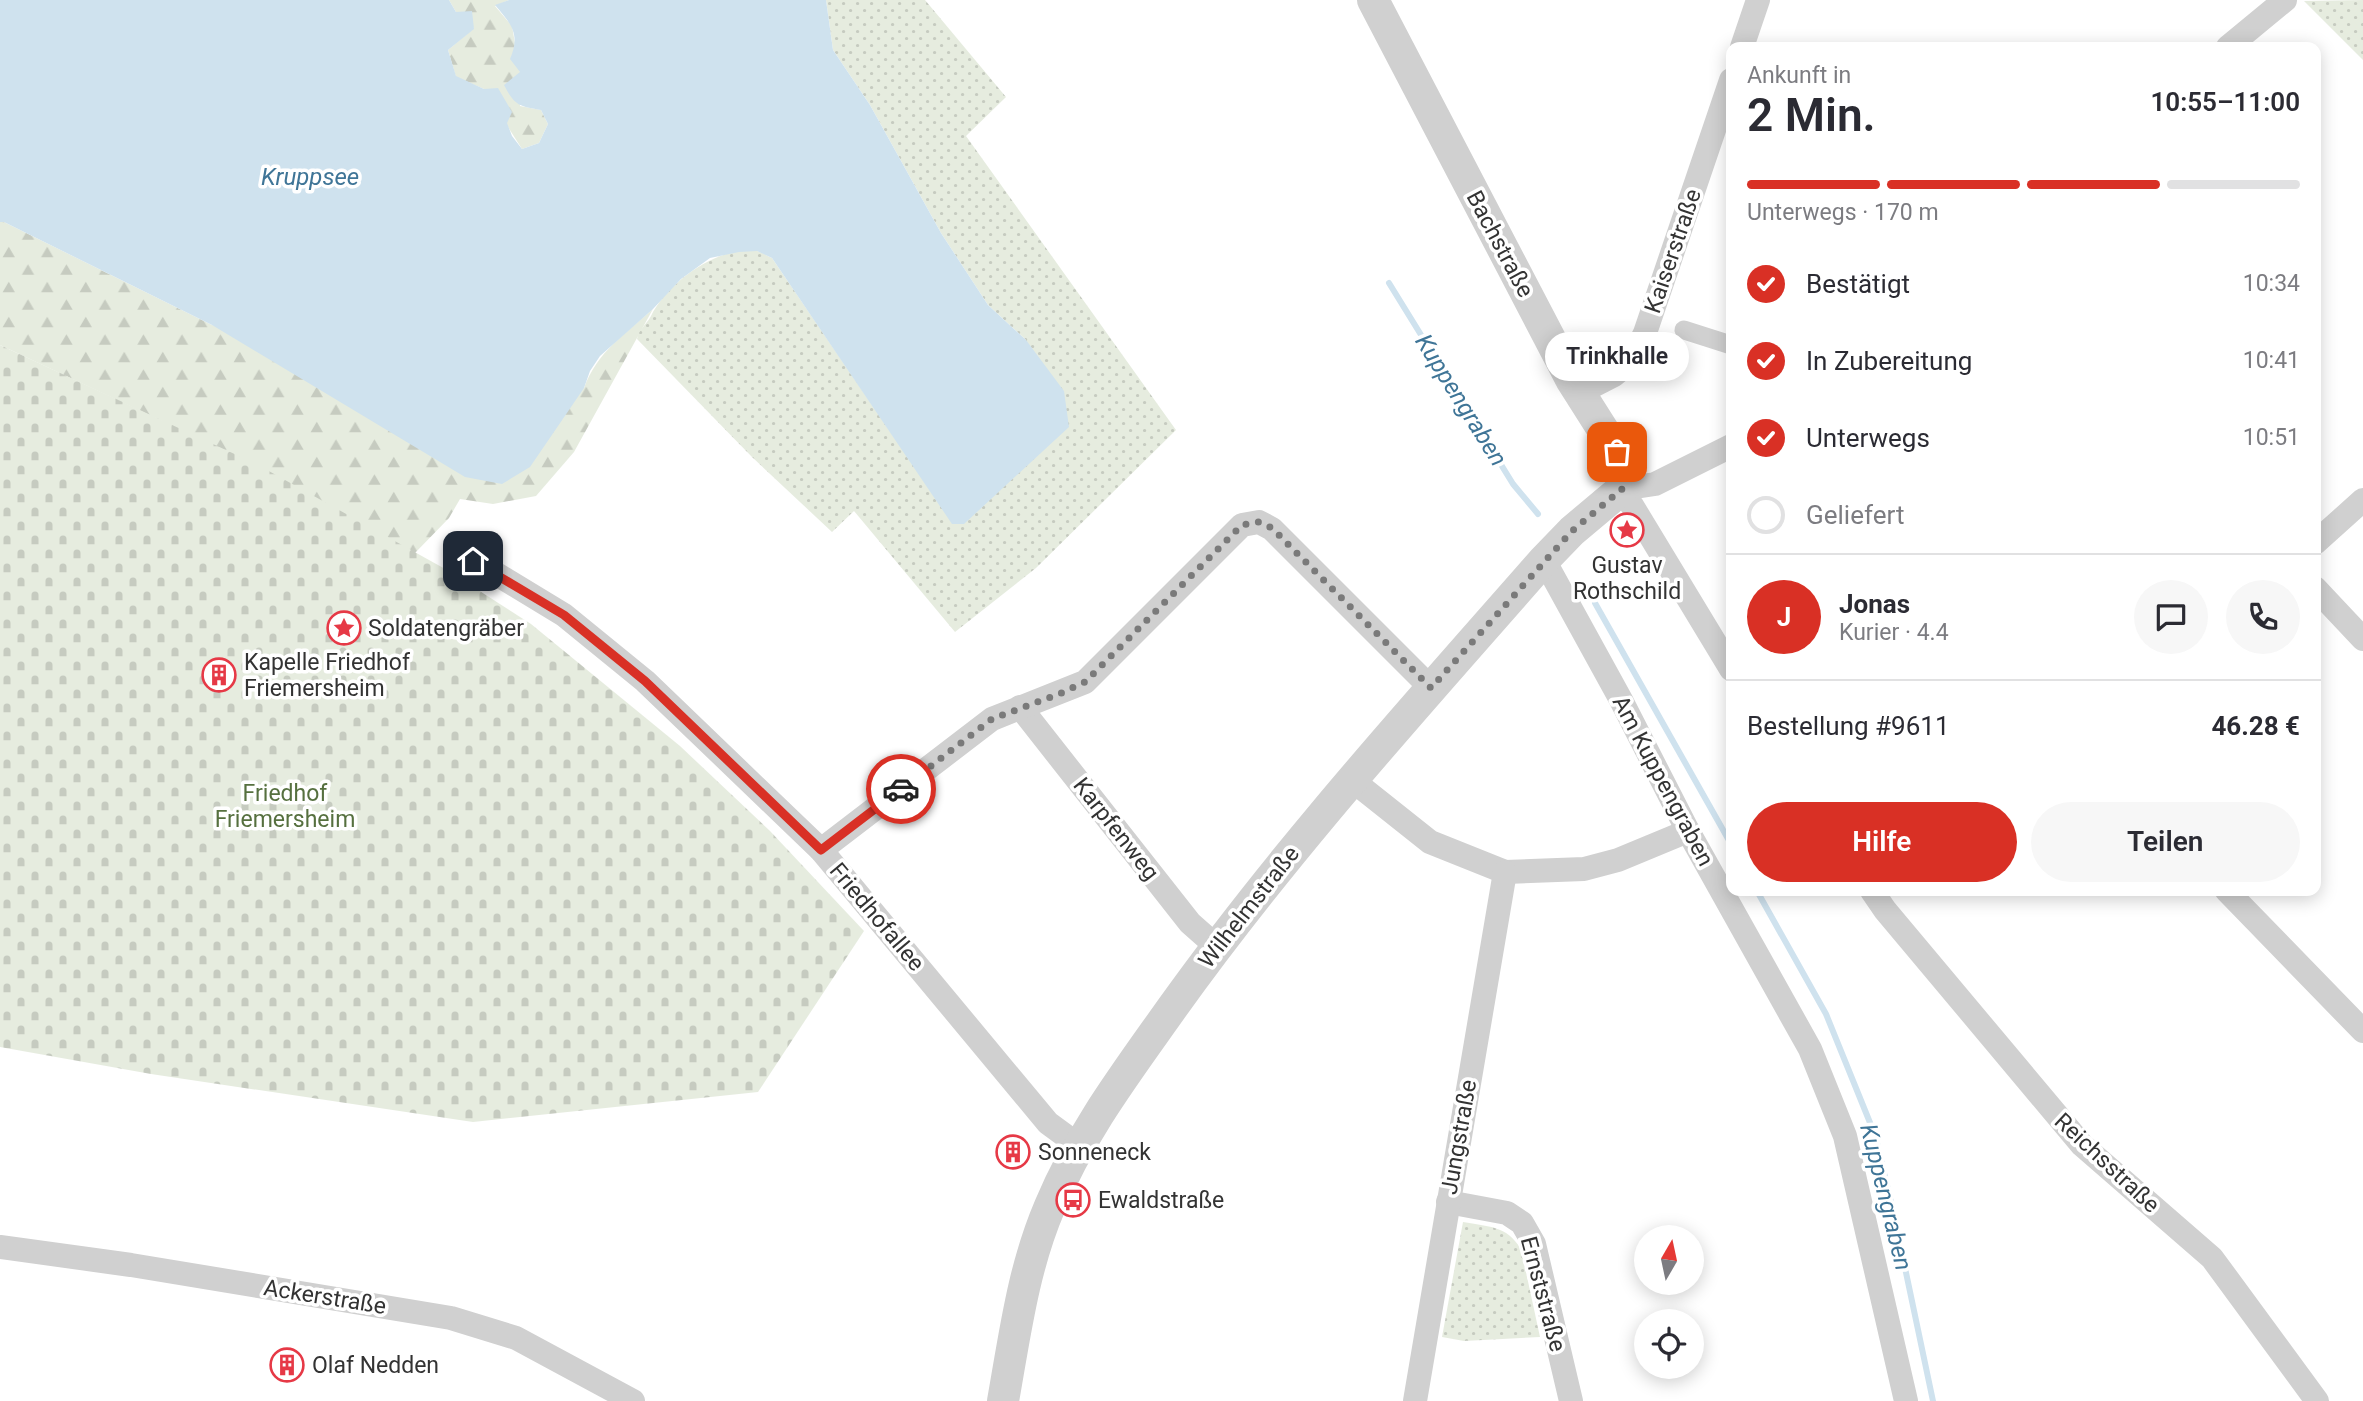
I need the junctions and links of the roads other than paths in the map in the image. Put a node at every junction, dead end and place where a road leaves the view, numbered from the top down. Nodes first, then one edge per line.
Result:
1 (1373, 0) edge
2 (1758, 0) edge
3 (2285, 0) edge
4 (1744, 42) edge
5 (2234, 42) edge
6 (1726, 95) edge
7 (1684, 330) dead end
8 (1726, 343) edge
9 (1579, 393) junction
10 (1726, 448) edge
11 (1622, 489) junction
12 (2363, 500) edge
13 (2321, 538) edge
14 (460, 552) dead end
15 (1544, 560) junction
16 (2321, 594) edge
17 (2363, 639) edge
18 (1726, 661) edge
19 (1431, 688) junction
20 (1020, 707) junction
21 (1352, 780) junction
22 (1688, 831) junction
23 (821, 850) junction
24 (1505, 872) junction
25 (1876, 896) edge
26 (2232, 896) edge
27 (1216, 946) junction
28 (2363, 1031) edge
29 (1078, 1145) junction
30 (1448, 1202) junction
31 (0, 1247) edge
32 (633, 1401) edge
33 (1003, 1401) edge
34 (1415, 1401) edge
35 (1571, 1401) edge
36 (1906, 1401) edge
37 (2317, 1401) edge

1 - 9 street, Bachstraße
2 - 4 street
3 - 5 street
6 - 9 street, Kaiserstraße
7 - 8 street
9 - 11 street, Bachstraße
10 - 11 street
11 - 15 street, Wilhelmstraße
11 - 18 street
12 - 13 street
14 - 23 street, Friedhofallee
15 - 19 street, Wilhelmstraße
15 - 22 street, Am Kuppengraben
16 - 17 street
19 - 20 street
19 - 21 street, Wilhelmstraße
20 - 23 street
20 - 27 street, Karpfenweg
21 - 24 street
21 - 27 street, Wilhelmstraße
22 - 24 street
22 - 36 street, Am Kuppengraben
23 - 29 street, Friedhofallee
24 - 30 street, Jungstraße
25 - 37 street, Reichsstraße
26 - 28 street
27 - 29 street, Wilhelmstraße
29 - 33 street, Wilhelmstraße
30 - 34 street, Jungstraße
30 - 35 street, Ernststraße
31 - 32 street, Ackerstraße

